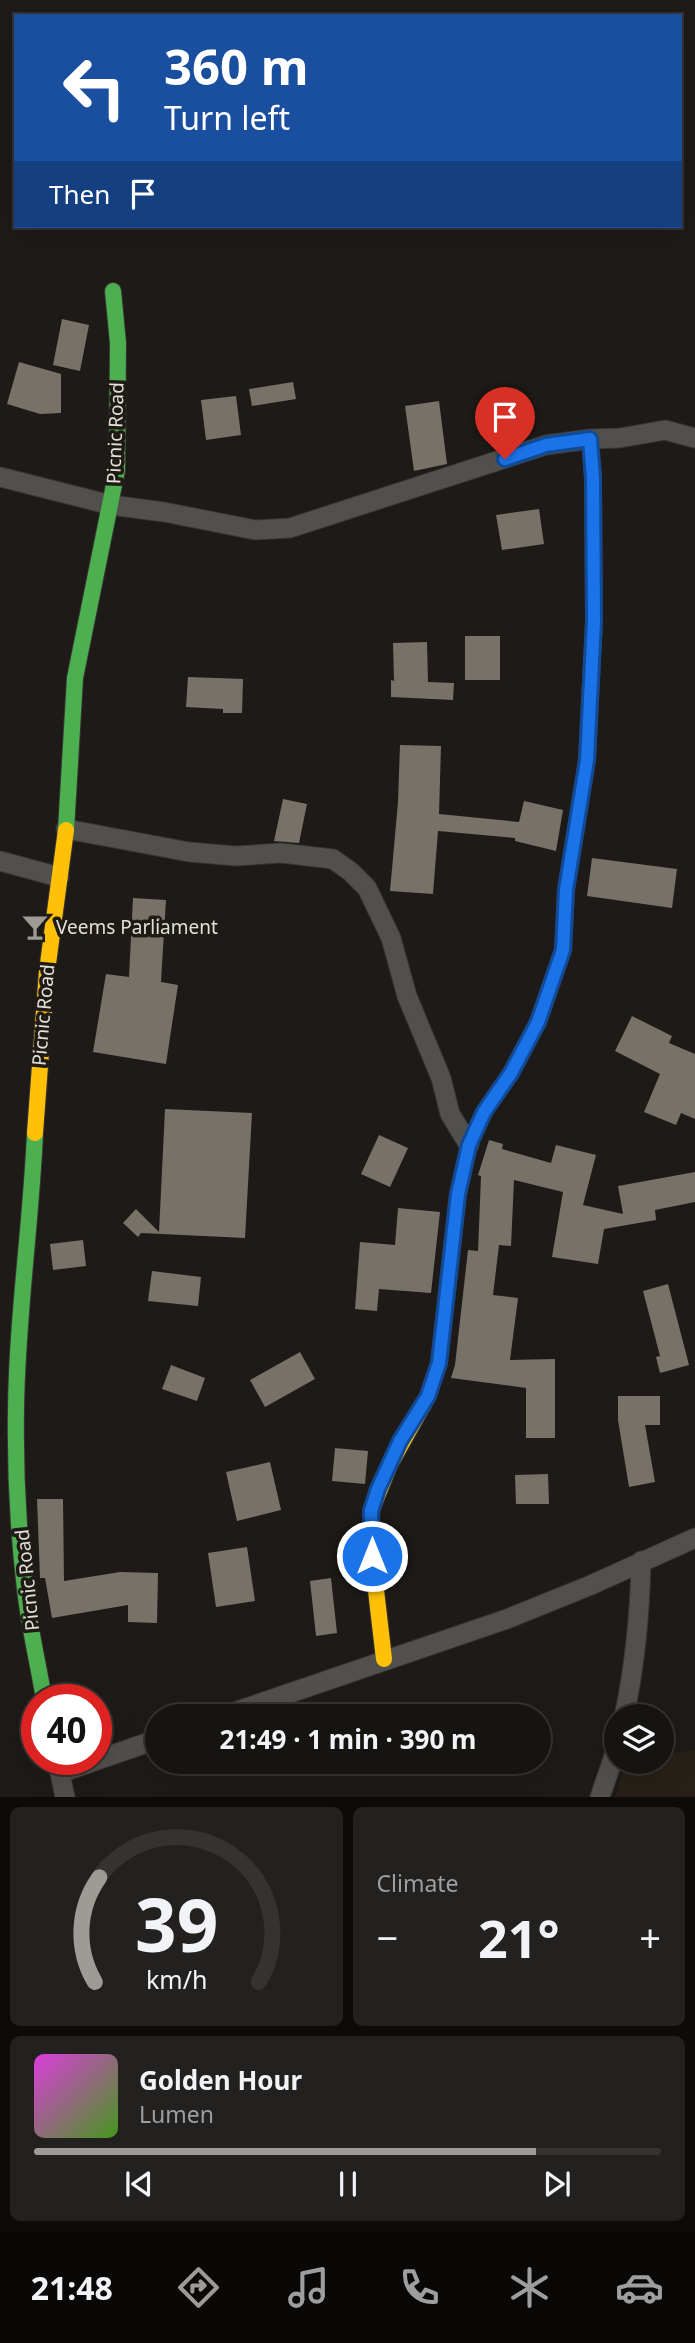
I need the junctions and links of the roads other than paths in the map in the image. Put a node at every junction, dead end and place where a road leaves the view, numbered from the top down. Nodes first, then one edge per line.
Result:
1 (113, 291) dead end
2 (695, 438) edge
3 (590, 439) junction
4 (0, 477) edge
5 (111, 505) junction
6 (66, 830) junction
7 (0, 861) edge
8 (60, 877) junction
9 (469, 1145) junction
10 (695, 1538) edge
11 (641, 1561) junction
12 (384, 1659) junction
13 (41, 1684) edge
14 (257, 1704) edge
15 (626, 1704) edge
16 (145, 1743) edge
17 (112, 1752) edge
18 (608, 1774) edge
19 (61, 1775) edge
20 (65, 1797) edge
21 (600, 1797) edge

1 - 5 street, Picnic Road
2 - 3 street
3 - 5 street
3 - 9 street
4 - 5 street
5 - 6 street, Picnic Road
6 - 8 street, Picnic Road
6 - 9 street
7 - 8 street
8 - 13 street, Picnic Road
9 - 12 street
10 - 11 street
11 - 12 street
11 - 15 street
12 - 14 street
16 - 17 street
18 - 21 street
19 - 20 street

